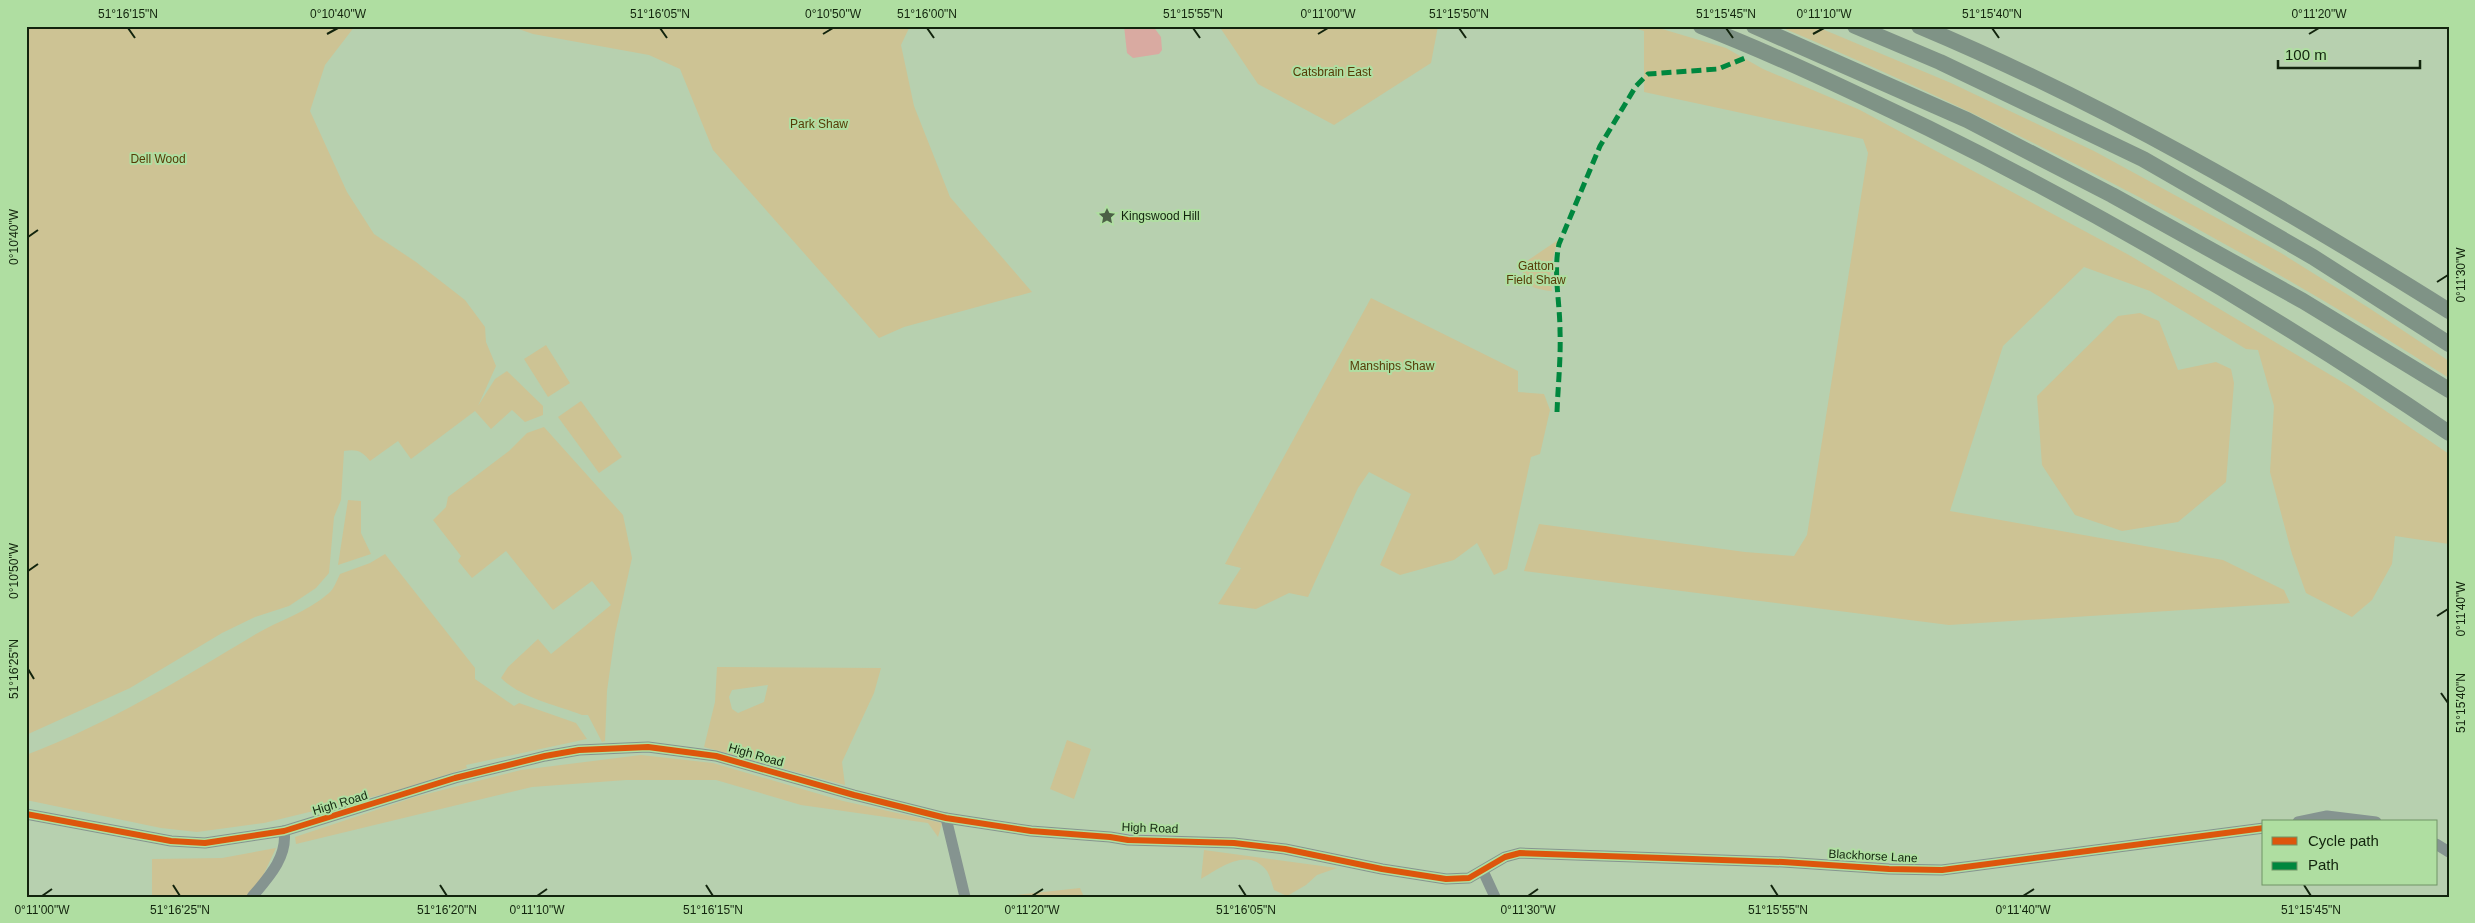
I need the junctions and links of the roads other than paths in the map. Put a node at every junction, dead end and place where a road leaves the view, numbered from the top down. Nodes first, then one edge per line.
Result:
1 (1701, 26) edge
2 (1754, 26) edge
3 (1855, 26) edge
4 (1919, 26) edge
5 (2449, 311) edge
6 (2449, 344) edge
7 (2449, 390) edge
8 (2449, 433) edge
9 (26, 814) edge
10 (946, 818) junction
11 (2308, 820) edge
12 (2360, 820) edge
13 (2262, 828) edge
14 (284, 831) junction
15 (2438, 845) edge
16 (2449, 852) edge
17 (1483, 871) junction
18 (252, 897) edge
19 (965, 897) edge
20 (1495, 897) edge

1 - 8 highway
2 - 7 highway
3 - 6 highway
4 - 5 highway
9 - 14 street, High Road
10 - 14 street, High Road
10 - 17 street, High Road
10 - 19 street
11 - 12 street
13 - 17 street, Blackhorse Lane
14 - 18 street
15 - 16 street
17 - 20 street

